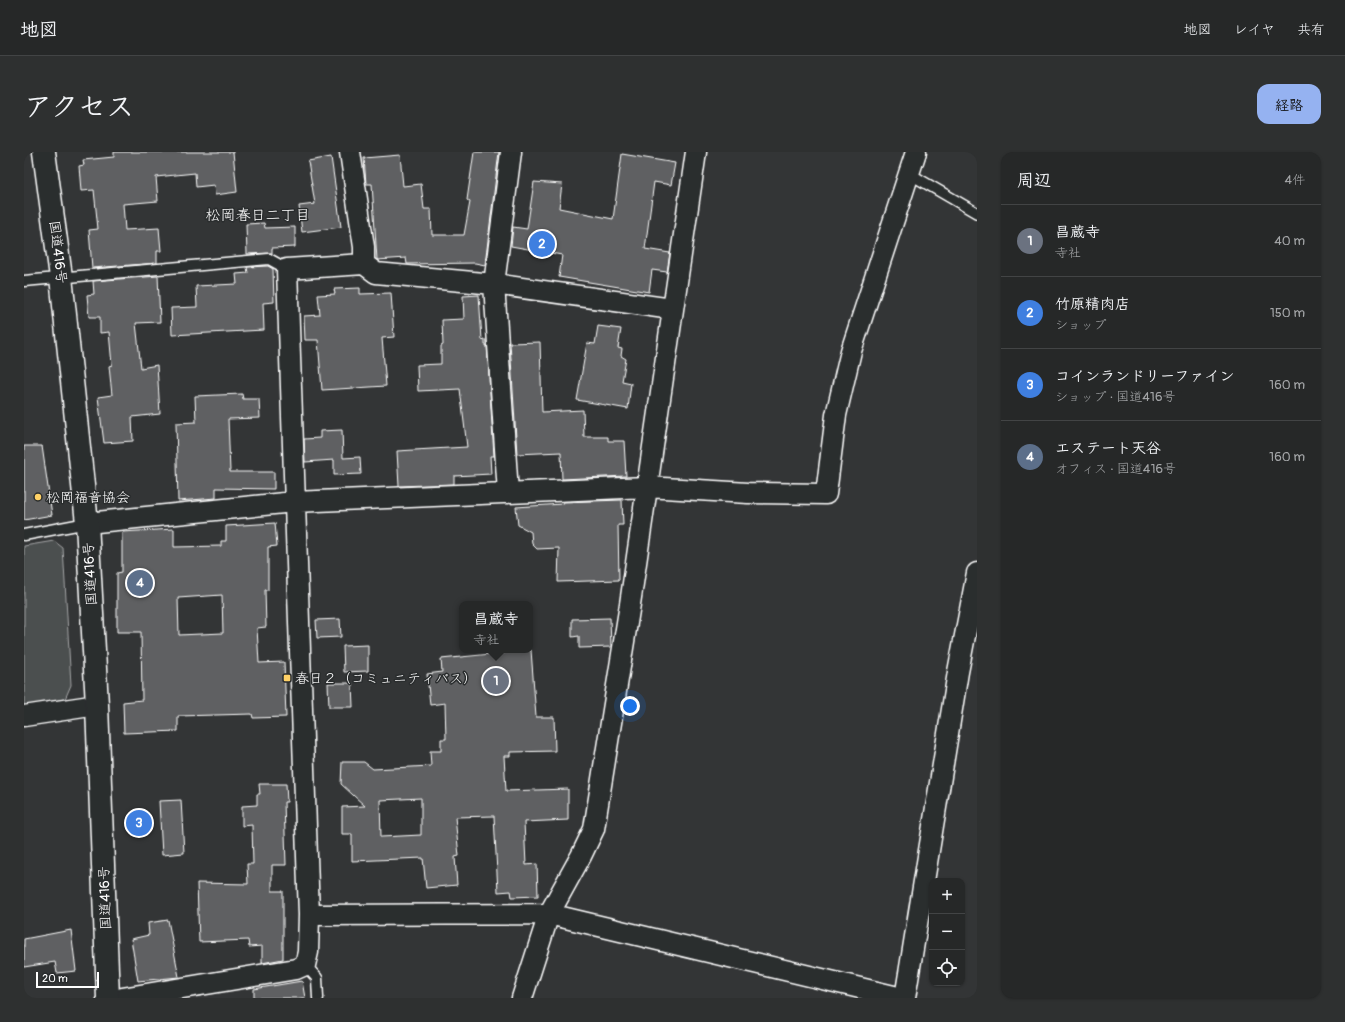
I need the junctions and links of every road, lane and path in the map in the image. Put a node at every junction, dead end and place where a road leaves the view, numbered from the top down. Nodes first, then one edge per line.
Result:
1 (44, 152) edge
2 (350, 152) edge
3 (511, 152) edge
4 (696, 152) edge
5 (916, 152) edge
6 (910, 174) junction
7 (977, 213) edge
8 (364, 264) junction
9 (287, 269) junction
10 (61, 277) junction
11 (24, 281) edge
12 (494, 284) junction
13 (672, 309) junction
14 (647, 487) junction
15 (508, 493) junction
16 (294, 502) junction
17 (87, 523) junction
18 (24, 535) edge
19 (977, 573) edge
20 (97, 705) junction
21 (24, 716) edge
22 (548, 914) junction
23 (309, 915) junction
24 (305, 965) junction
25 (829, 989) edge
26 (108, 998) edge
27 (122, 998) edge
28 (318, 998) edge
29 (522, 998) edge
30 (903, 998) edge

1 - 10 highway, 国道416号
2 - 8 street
3 - 12 street
4 - 13 street
5 - 6 street
6 - 7 lane
6 - 14 street
8 - 9 street
8 - 12 street
9 - 10 lane
9 - 16 street
10 - 11 lane
10 - 17 highway, 国道416号
12 - 13 street
12 - 15 street
13 - 14 street
14 - 15 street
14 - 22 street
15 - 16 street
16 - 17 street
16 - 23 street
17 - 18 lane
17 - 20 highway, 国道416号
19 - 30 street
20 - 21 street
20 - 26 highway, 国道416号
22 - 23 street
22 - 25 street
22 - 29 street
23 - 24 street
24 - 27 street
24 - 28 lane
25 - 30 street

